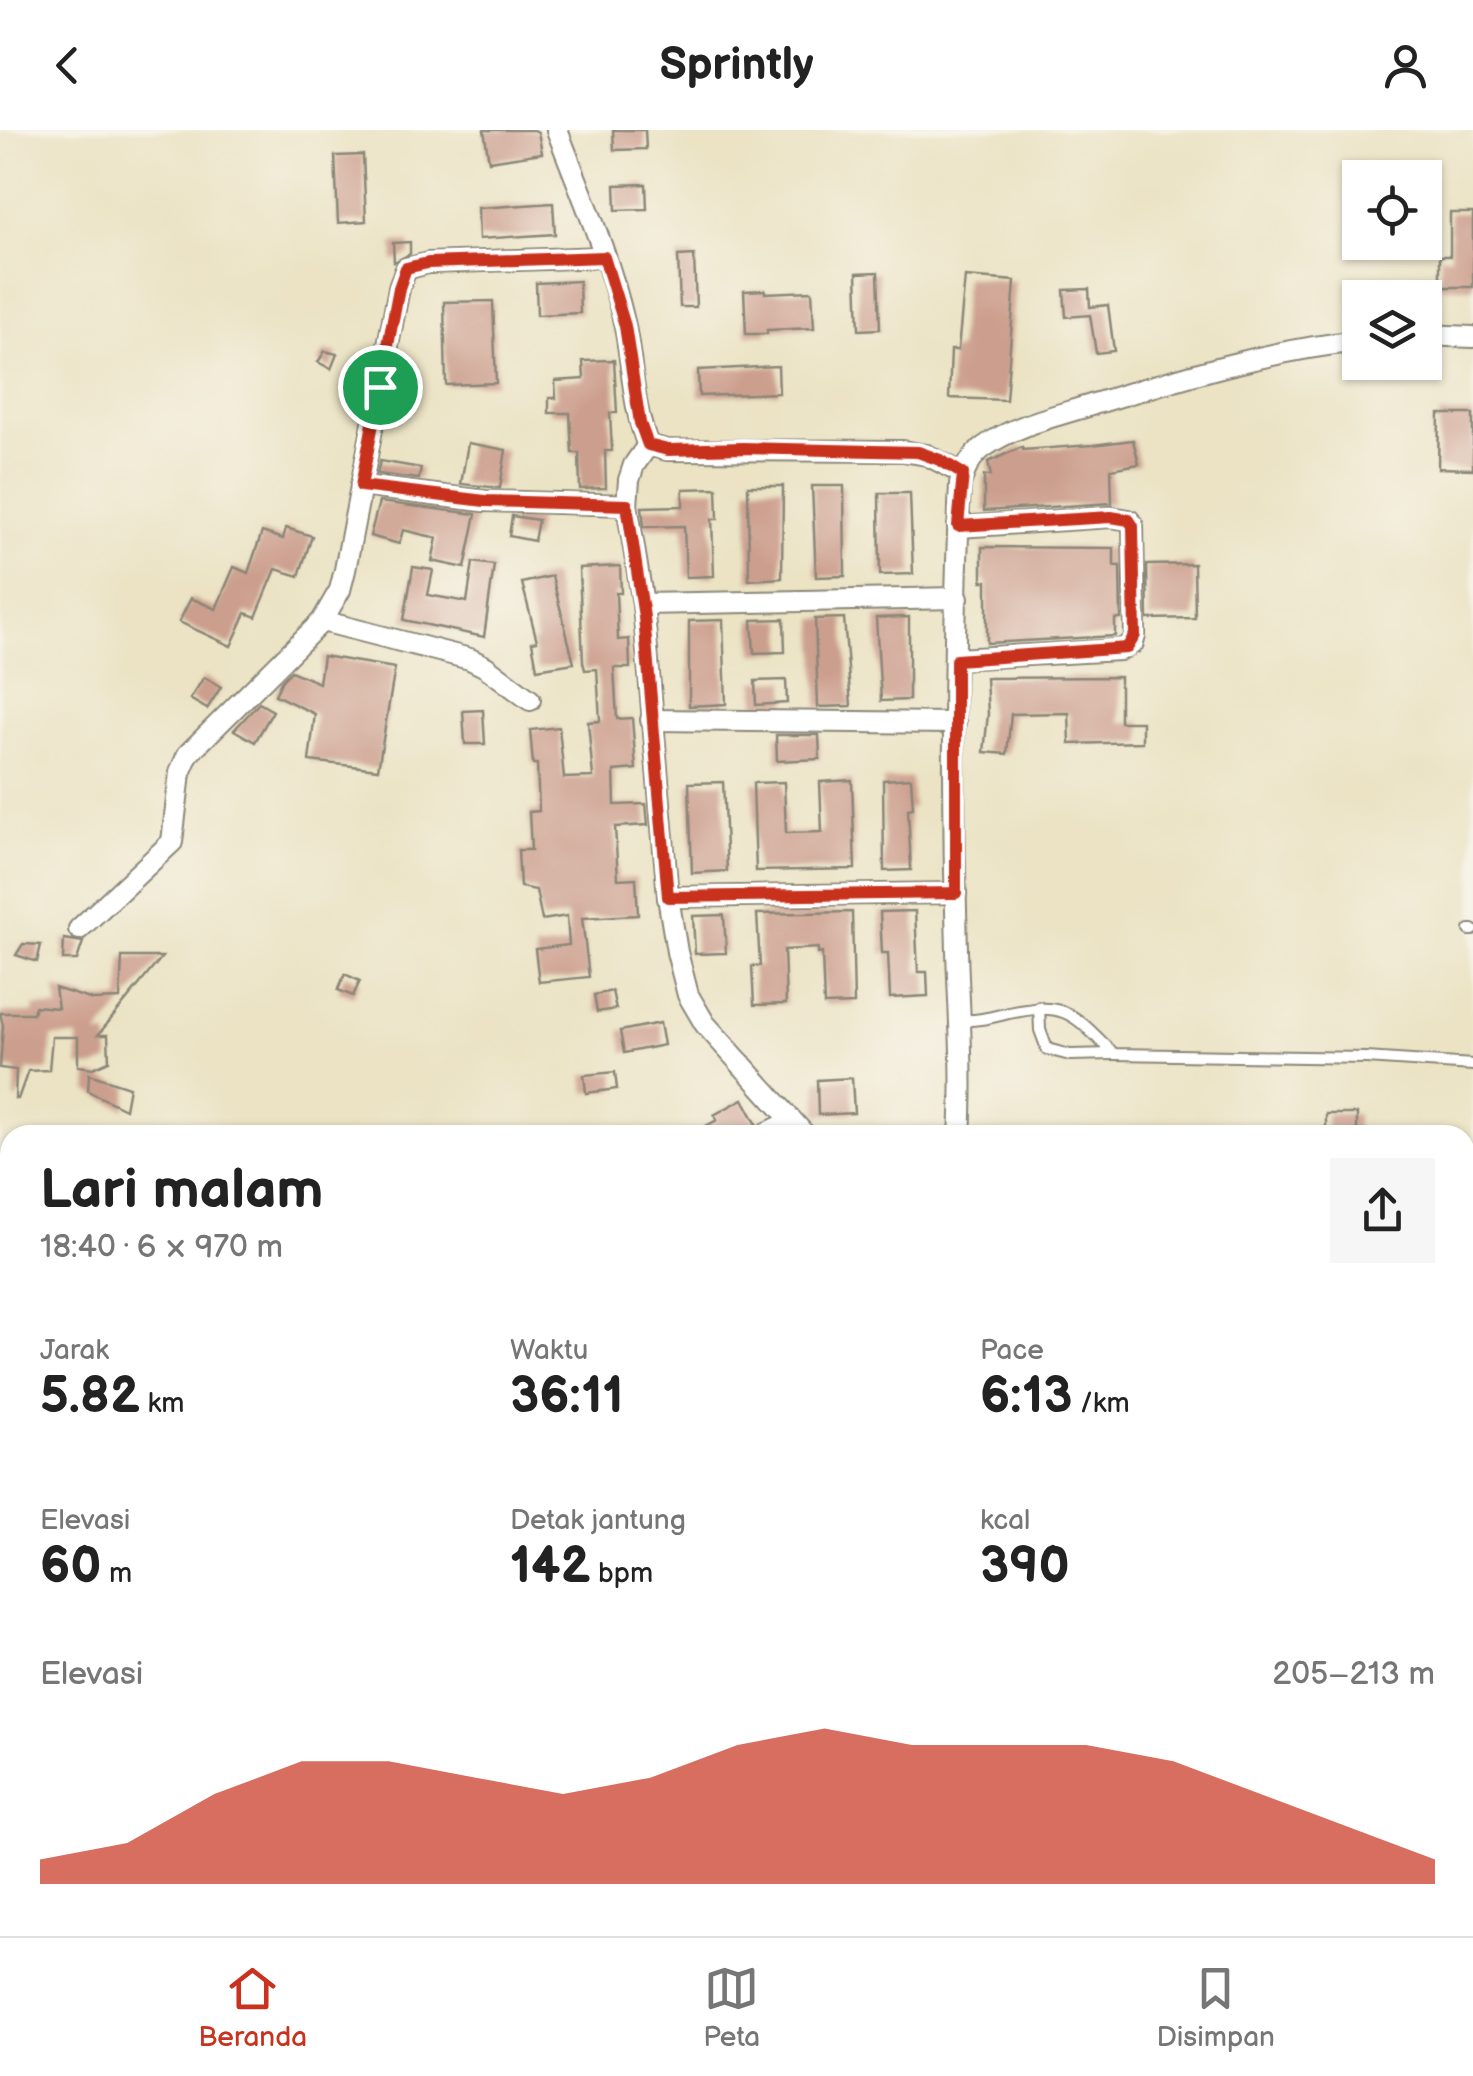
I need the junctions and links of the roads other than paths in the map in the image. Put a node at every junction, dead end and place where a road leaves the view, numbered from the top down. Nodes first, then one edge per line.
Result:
1 (557, 130) edge
2 (604, 257) junction
3 (1442, 335) edge
4 (1473, 336) edge
5 (1342, 343) edge
6 (648, 445) junction
7 (963, 474) junction
8 (361, 486) junction
9 (627, 505) junction
10 (958, 526) junction
11 (958, 598) junction
12 (642, 604) junction
13 (322, 620) junction
14 (956, 660) junction
15 (530, 700) dead end
16 (651, 720) junction
17 (954, 722) junction
18 (956, 893) junction
19 (668, 897) junction
20 (79, 929) dead end
21 (1038, 1007) junction
22 (961, 1020) junction
23 (1114, 1054) junction
24 (1473, 1064) edge
25 (795, 1125) edge
26 (961, 1125) edge

1 - 2 street
2 - 6 street
2 - 8 street
3 - 4 street
5 - 7 street
6 - 7 street
6 - 9 street
7 - 10 street
8 - 9 street
8 - 13 street
9 - 12 street
10 - 11 street
10 - 14 street
11 - 12 street
11 - 14 street
12 - 16 street
13 - 15 street
13 - 20 street
14 - 17 street
16 - 17 street
16 - 19 street
17 - 18 street
18 - 19 street
18 - 22 street
19 - 25 street
21 - 22 lane
21 - 23 lane
21 - 23 lane
22 - 26 street
23 - 24 lane

